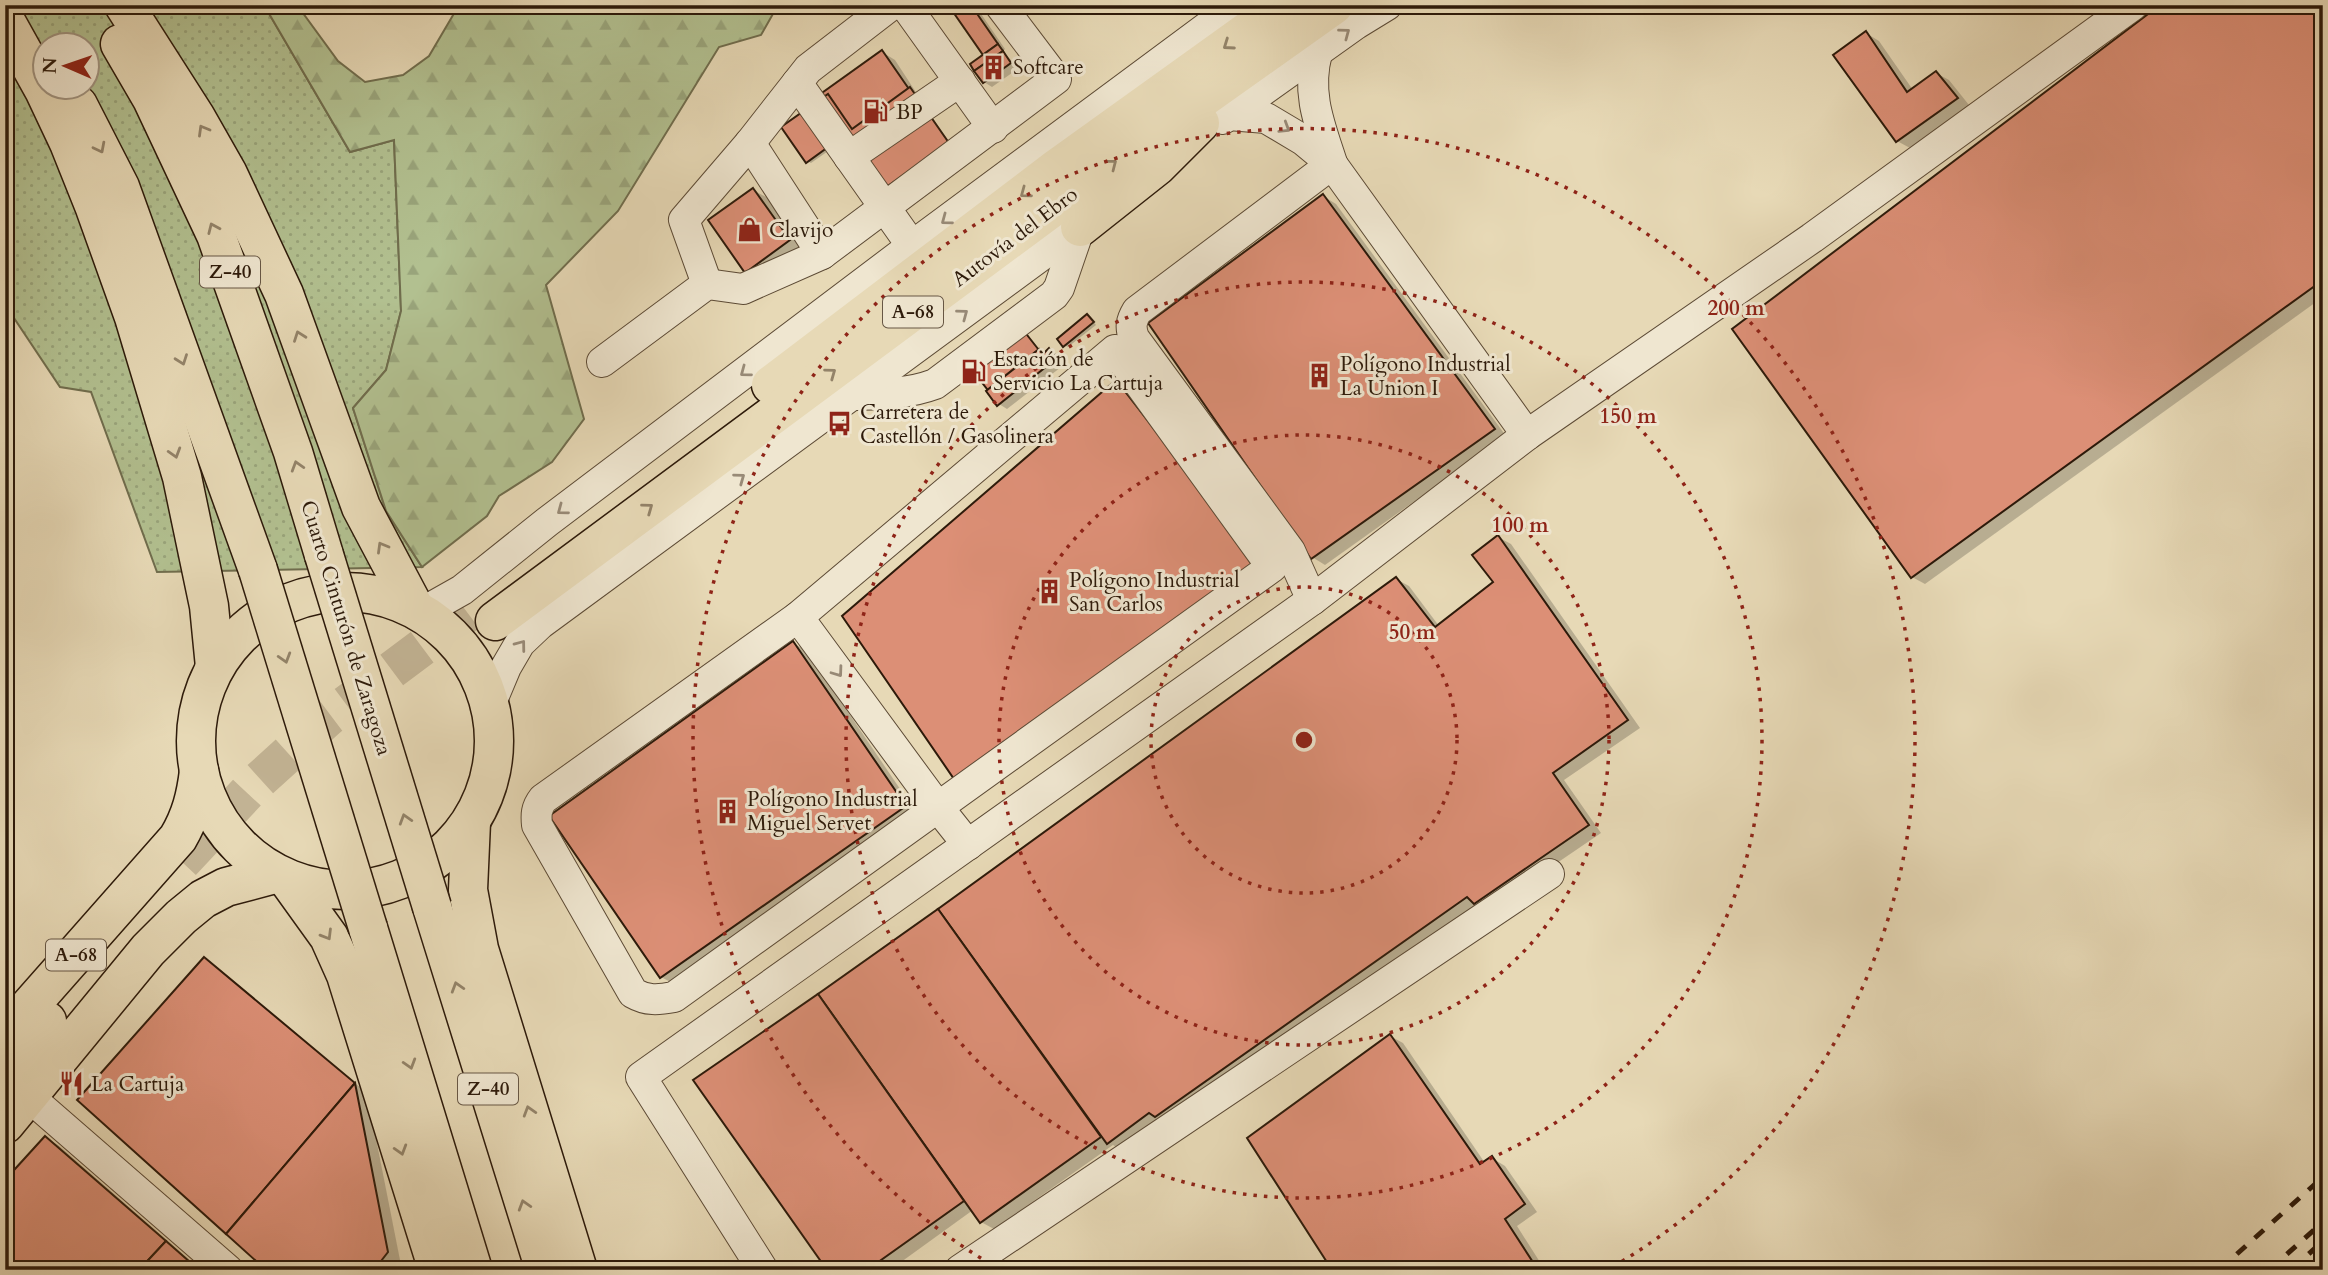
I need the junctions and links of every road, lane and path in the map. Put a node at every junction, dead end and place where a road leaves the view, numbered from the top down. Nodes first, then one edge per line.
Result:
1 (17, 5) edge
2 (98, 5) edge
3 (124, 5) edge
4 (891, 5) edge
5 (905, 5) edge
6 (1000, 5) edge
7 (1237, 5) edge
8 (1334, 5) edge
9 (1387, 5) edge
10 (2133, 5) edge
11 (5, 20) edge
12 (35, 32) edge
13 (1295, 33) edge
14 (960, 81) junction
15 (797, 83) junction
16 (76, 102) edge
17 (1229, 115) junction
18 (992, 128) junction
19 (750, 143) junction
20 (849, 157) junction
21 (1332, 164) junction
22 (1157, 166) junction
23 (884, 208) junction
24 (1080, 227) junction
25 (912, 246) junction
26 (822, 254) junction
27 (707, 284) junction
28 (602, 362) dead end
29 (853, 395) junction
30 (1527, 435) junction
31 (1272, 567) junction
32 (1312, 600) junction
33 (419, 610) junction
34 (487, 613) tunnel mouth
35 (798, 617) junction
36 (215, 667) junction
37 (490, 705) junction
38 (199, 771) junction
39 (937, 806) junction
40 (471, 822) junction
41 (968, 845) junction
42 (189, 868) tunnel mouth
43 (1549, 874) dead end
44 (281, 877) junction
45 (1466, 950) dead end
46 (5, 1034) edge
47 (12, 1094) edge
48 (228, 1270) edge
49 (438, 1270) edge
50 (473, 1270) edge
51 (545, 1270) edge
52 (578, 1270) edge
53 (763, 1270) edge
54 (960, 1270) edge
55 (985, 1270) edge

1 - 12 highway
51 -> 2 highway, Cuarto Cinturón de Zaragoza / Z-40, bridge
33 -> 3 highway
4 - 15 street
5 - 14 street
6 - 18 street
7 -> 25 street
8 - 13 highway, Autovía del Ebro / A-68
13 -> 9 street
10 - 30 street
11 -> 36 highway
13 - 17 street
13 - 21 street
13 - 22 highway
13 - 34 highway, Autovía del Ebro / A-68
14 - 18 street
14 - 20 street
15 - 19 street
15 - 20 street
16 -> 50 highway, bridge
17 -> 21 street
17 - 22 street
18 - 23 street
19 - 26 street
19 - 27 street
20 - 23 street
21 - 30 street
21 - 32 street
24 -> 22 highway
23 - 25 street
23 - 26 street
29 -> 24 street
24 - 29 street
25 -> 33 street
26 - 27 street
27 - 28 street
37 -> 29 street
30 - 32 street
31 - 32 street
31 - 35 street
31 - 39 street
32 - 41 street
33 - 36 highway
33 - 37 highway
35 -> 39 street
35 - 39 street
36 - 38 highway
37 - 40 highway
38 - 44 highway
38 - 46 highway, A-68
39 - 41 street
40 - 44 highway
52 -> 40 highway
41 - 53 street
42 - 47 highway
43 - 54 street
44 - 47 highway
44 -> 49 highway
45 - 55 street
47 - 48 street

